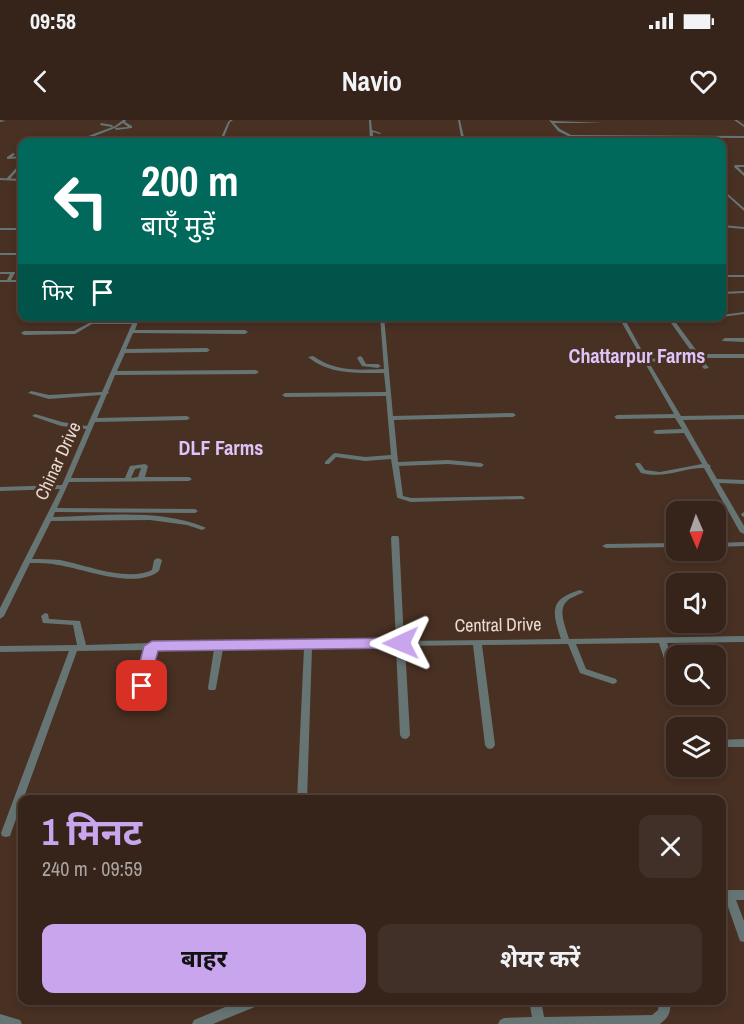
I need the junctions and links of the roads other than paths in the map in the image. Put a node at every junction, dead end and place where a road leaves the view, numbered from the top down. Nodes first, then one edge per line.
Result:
1 (232, 120) edge
2 (370, 120) edge
3 (459, 120) edge
4 (735, 120) edge
5 (0, 121) edge
6 (5, 121) edge
7 (124, 121) edge
8 (551, 121) edge
9 (603, 123) dead end
10 (101, 124) dead end
11 (744, 126) edge
12 (117, 127) junction
13 (110, 129) junction
14 (371, 131) junction
15 (380, 133) dead end
16 (622, 136) junction
17 (744, 137) edge
18 (86, 138) edge
19 (222, 138) edge
20 (372, 138) edge
21 (463, 138) edge
22 (624, 138) edge
23 (13, 154) dead end
24 (18, 157) edge
25 (744, 166) edge
26 (18, 168) edge
27 (744, 175) edge
28 (0, 179) edge
29 (8, 179) junction
30 (18, 180) edge
31 (18, 181) edge
32 (726, 194) edge
33 (744, 210) edge
34 (726, 227) edge
35 (744, 228) edge
36 (0, 229) edge
37 (18, 229) edge
38 (0, 254) edge
39 (18, 254) edge
40 (0, 273) edge
41 (726, 276) edge
42 (732, 276) junction
43 (744, 276) edge
44 (18, 278) edge
45 (0, 281) edge
46 (8, 281) junction
47 (16, 281) joint
48 (739, 283) dead end
49 (726, 292) edge
50 (744, 292) edge
51 (744, 314) edge
52 (726, 316) edge
53 (122, 321) edge
54 (137, 321) edge
55 (382, 321) edge
56 (623, 321) edge
57 (672, 321) edge
58 (132, 332) junction
59 (245, 332) dead end
60 (24, 333) dead end
61 (725, 340) dead end
62 (744, 340) edge
63 (207, 350) dead end
64 (124, 351) junction
65 (677, 356) dead end
66 (697, 356) junction
67 (744, 356) edge
68 (310, 357) dead end
69 (360, 358) dead end
70 (645, 359) junction
71 (386, 368) junction
72 (706, 368) dead end
73 (256, 372) dead end
74 (114, 373) junction
75 (31, 393) dead end
76 (106, 393) junction
77 (388, 394) junction
78 (285, 395) dead end
79 (513, 415) dead end
80 (35, 416) dead end
81 (617, 417) dead end
82 (679, 417) junction
83 (744, 417) edge
84 (187, 418) dead end
85 (94, 420) junction
86 (390, 421) junction
87 (90, 428) junction
88 (687, 431) junction
89 (656, 432) dead end
90 (394, 460) junction
91 (327, 463) dead end
92 (639, 464) dead end
93 (481, 465) dead end
94 (708, 466) junction
95 (189, 479) dead end
96 (127, 480) junction
97 (141, 480) junction
98 (717, 481) junction
99 (744, 482) edge
100 (65, 484) junction
101 (0, 489) edge
102 (522, 498) dead end
103 (52, 510) junction
104 (195, 511) dead end
105 (48, 519) junction
106 (202, 528) dead end
107 (744, 532) edge
108 (395, 538) dead end
109 (726, 544) edge
110 (744, 544) edge
111 (666, 545) edge
112 (606, 546) dead end
113 (158, 560) dead end
114 (28, 561) junction
115 (580, 592) dead end
116 (0, 616) edge
117 (45, 616) dead end
118 (744, 639) edge
119 (662, 640) junction
120 (568, 641) junction
121 (477, 642) junction
122 (401, 643) junction
123 (308, 644) junction
124 (219, 645) junction
125 (152, 646) junction
126 (78, 648) junction
127 (0, 649) edge
128 (666, 652) edge
129 (613, 681) dead end
130 (212, 688) dead end
131 (137, 706) dead end
132 (405, 735) dead end
133 (744, 743) edge
134 (726, 744) edge
135 (490, 745) dead end
136 (21, 795) edge
137 (302, 795) edge
138 (18, 802) edge
139 (6, 833) dead end
140 (744, 895) edge
141 (726, 896) edge
142 (726, 898) edge
143 (744, 937) edge
144 (246, 1005) edge
145 (536, 1005) edge
146 (665, 1005) edge
147 (0, 1020) edge
148 (539, 1023) edge
149 (16, 1024) edge
150 (198, 1024) edge
151 (504, 1024) edge

1 - 19 street
2 - 14 street
3 - 21 street
4 - 11 street
5 - 6 street
7 - 12 street
7 - 13 street
8 - 9 street
8 - 16 street
10 - 12 street
12 - 13 street
13 - 18 street
14 - 15 street
14 - 20 street
16 - 17 street
16 - 22 street
23 - 24 street
25 - 27 street
26 - 29 street
28 - 29 street
28 - 31 street
29 - 30 street
32 - 33 street
34 - 35 street
36 - 37 street
38 - 39 street
40 - 46 street
41 - 42 street
42 - 43 street
42 - 48 street
44 - 47 street
45 - 46 street
46 - 47 street
49 - 50 street
51 - 52 street
53 - 60 street
54 - 58 street, Chinar Drive
55 - 71 street
56 - 70 street
57 - 66 street
58 - 59 street
58 - 64 street, Chinar Drive
61 - 62 street
63 - 64 street
64 - 74 street, Chinar Drive
65 - 70 street
66 - 67 street
66 - 72 street
68 - 71 street
69 - 71 street
70 - 82 street
71 - 77 street
73 - 74 street
74 - 76 street, Chinar Drive
75 - 76 street
76 - 85 street, Chinar Drive
77 - 78 street
77 - 86 street
79 - 86 street
80 - 87 street
81 - 82 street
82 - 83 street
82 - 88 street
84 - 85 street
85 - 87 street, Chinar Drive
86 - 90 street
87 - 100 street, Chinar Drive
88 - 89 street
88 - 94 street
90 - 91 street
90 - 93 street
90 - 102 street
92 - 94 street
94 - 98 street
95 - 97 street
96 - 97 street
96 - 97 street
96 - 100 street
98 - 99 street
98 - 107 street
100 - 101 street
100 - 103 street, Chinar Drive
103 - 104 street
103 - 105 street, Chinar Drive
105 - 106 street
105 - 114 street, Chinar Drive
108 - 122 street
109 - 110 street
111 - 112 street
113 - 114 street
114 - 116 street, Chinar Drive
115 - 120 street
117 - 126 street
118 - 119 street, Central Drive
119 - 120 street, Central Drive
119 - 128 street
120 - 121 street, Central Drive
120 - 129 street
121 - 122 street, Central Drive
121 - 135 street
122 - 123 street, Central Drive
122 - 132 street
123 - 124 street, Central Drive
123 - 137 street
124 - 125 street, Central Drive
124 - 130 street
125 - 126 street, Central Drive
125 - 131 street
126 - 127 street, Central Drive
126 - 136 street
133 - 134 street
138 - 139 street
140 - 141 street
142 - 143 street
144 - 150 street
145 - 148 street
146 - 148 street
147 - 149 street
148 - 151 street

